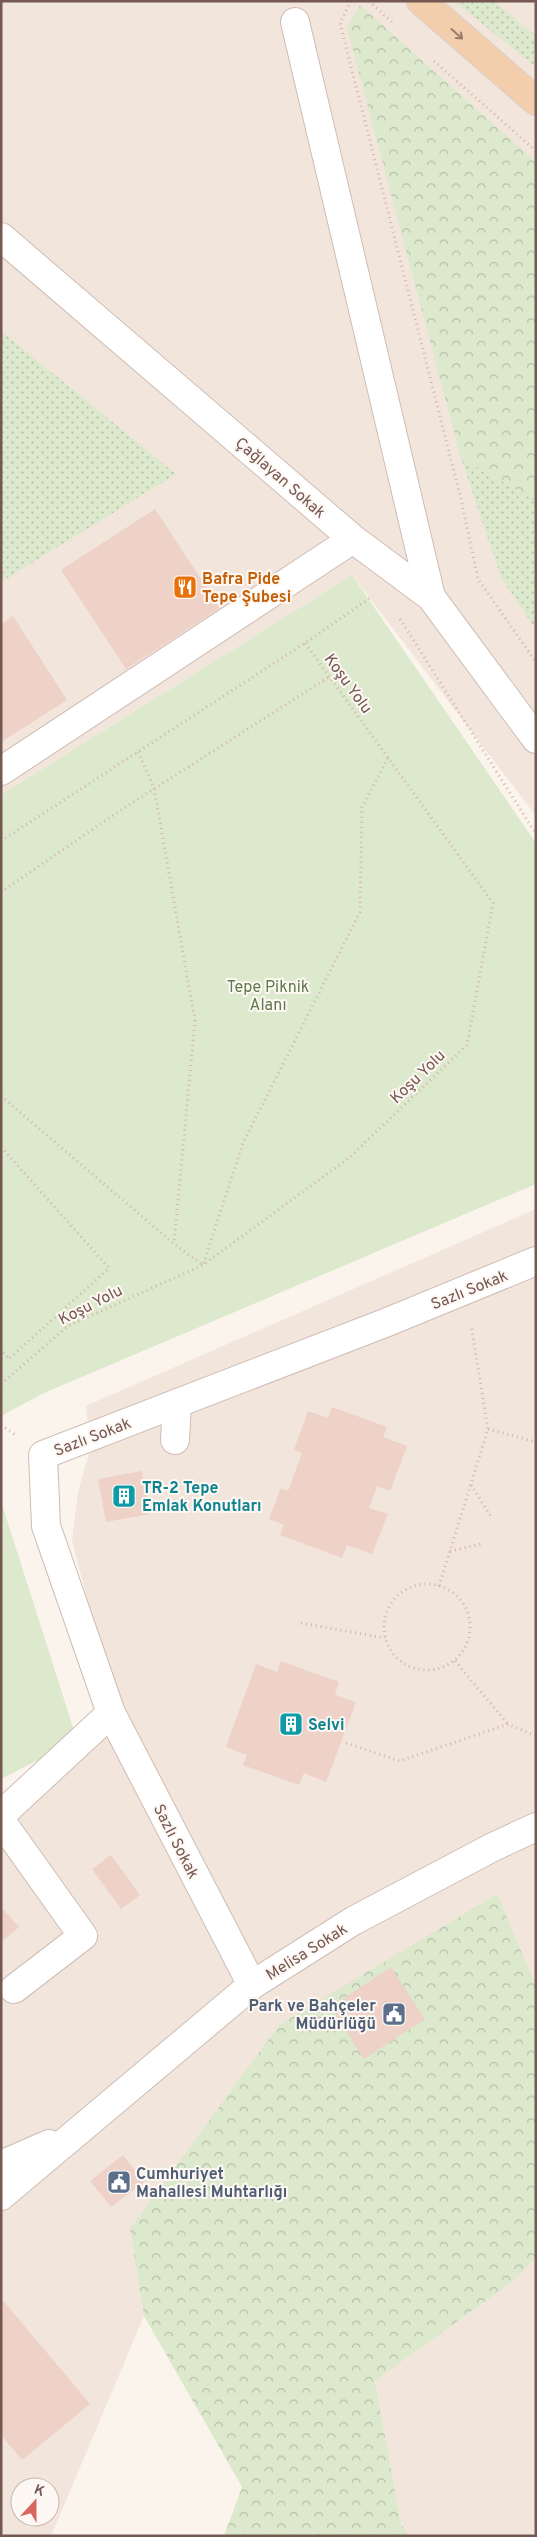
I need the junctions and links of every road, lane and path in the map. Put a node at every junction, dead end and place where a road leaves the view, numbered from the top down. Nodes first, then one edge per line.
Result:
1 (351, 1) edge
2 (421, 1) edge
3 (295, 22) dead end
4 (536, 101) edge
5 (1, 238) edge
6 (353, 539) junction
7 (375, 594) dead end
8 (431, 597) junction
9 (398, 614) dead end
10 (305, 643) junction
11 (536, 662) edge
12 (329, 677) junction
13 (536, 739) edge
14 (138, 752) junction
15 (388, 758) junction
16 (1, 771) edge
17 (154, 788) junction
18 (536, 834) edge
19 (1, 841) edge
20 (1, 892) edge
21 (1, 1096) edge
22 (1, 1147) edge
23 (174, 1244) junction
24 (536, 1261) edge
25 (203, 1265) junction
26 (471, 1322) dead end
27 (1, 1350) edge
28 (1, 1384) edge
29 (177, 1403) junction
30 (488, 1429) junction
31 (175, 1440) dead end
32 (536, 1442) edge
33 (470, 1484) junction
34 (492, 1518) dead end
35 (482, 1544) dead end
36 (450, 1551) junction
37 (439, 1586) junction
38 (300, 1623) dead end
39 (385, 1638) junction
40 (455, 1661) junction
41 (111, 1713) junction
42 (508, 1724) junction
43 (536, 1736) edge
44 (346, 1743) dead end
45 (1, 1815) edge
46 (1, 1821) edge
47 (536, 1827) edge
48 (252, 1985) junction
49 (14, 1989) dead end
50 (78, 2132) junction
51 (1, 2165) edge
52 (1, 2196) edge

1 - 11 path
2 -> 4 main road
3 - 8 street
5 - 6 street, Çağlayan Sokak
6 - 8 street, Çağlayan Sokak
6 - 16 street
7 - 10 path
8 - 13 street, Çağlayan Sokak
9 - 18 path
10 - 12 path, Koşu Yolu
10 - 14 path
12 - 15 path, Koşu Yolu
12 - 17 path
14 - 17 path
14 - 19 path
15 - 25 path
15 - 25 path, Koşu Yolu
17 - 20 path
17 - 23 path
21 - 23 path
22 - 27 path
23 - 25 path
24 - 29 street, Sazlı Sokak
25 - 28 path, Koşu Yolu
26 - 30 path
29 - 31 street
29 - 41 street, Sazlı Sokak
30 - 32 path
30 - 33 path
33 - 34 path
33 - 36 path
35 - 36 path
36 - 37 path
37 - 39 path
37 - 40 path
38 - 39 path
39 - 40 path
40 - 42 path
41 - 45 street
41 - 48 street, Sazlı Sokak
42 - 43 path
42 - 44 path
46 - 49 street
47 - 48 street, Melisa Sokak
48 - 50 street, Melisa Sokak
50 - 51 street, Melisa Sokak
50 - 52 street, Melisa Sokak

